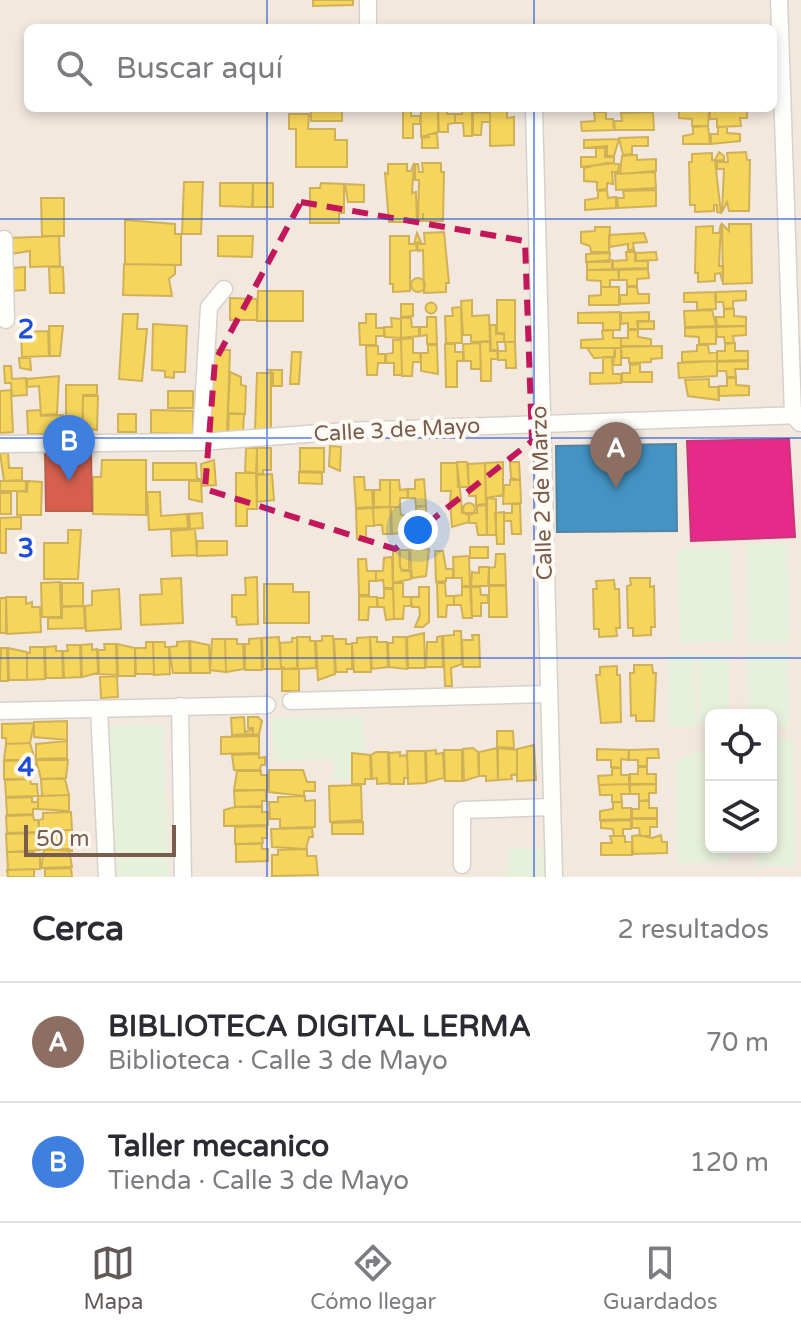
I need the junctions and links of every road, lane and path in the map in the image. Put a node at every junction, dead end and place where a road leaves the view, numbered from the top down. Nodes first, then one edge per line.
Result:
1 (368, 0) edge
2 (779, 0) edge
3 (368, 24) edge
4 (534, 112) edge
5 (4, 239) dead end
6 (224, 289) dead end
7 (2, 293) edge
8 (6, 320) dead end
9 (798, 418) edge
10 (540, 423) junction
11 (201, 442) junction
12 (0, 444) edge
13 (548, 694) junction
14 (291, 701) dead end
15 (267, 705) dead end
16 (180, 706) junction
17 (99, 709) junction
18 (0, 711) edge
19 (551, 807) junction
20 (462, 865) dead end
21 (107, 877) edge
22 (183, 877) edge
23 (554, 877) edge

1 - 3 street
2 - 9 street
4 - 10 street, Calle 2 de Marzo
5 - 7 street
6 - 11 street
7 - 8 street
9 - 10 street, Calle 3 de Mayo
10 - 11 street, Calle 3 de Mayo
10 - 13 street, Calle 2 de Marzo
11 - 12 street, Calle 3 de Mayo
13 - 14 street
13 - 19 street, Calle 2 de Marzo
15 - 16 street
16 - 17 street
16 - 22 street
17 - 18 street
17 - 21 street
19 - 20 street
19 - 23 street, Calle 2 de Marzo

